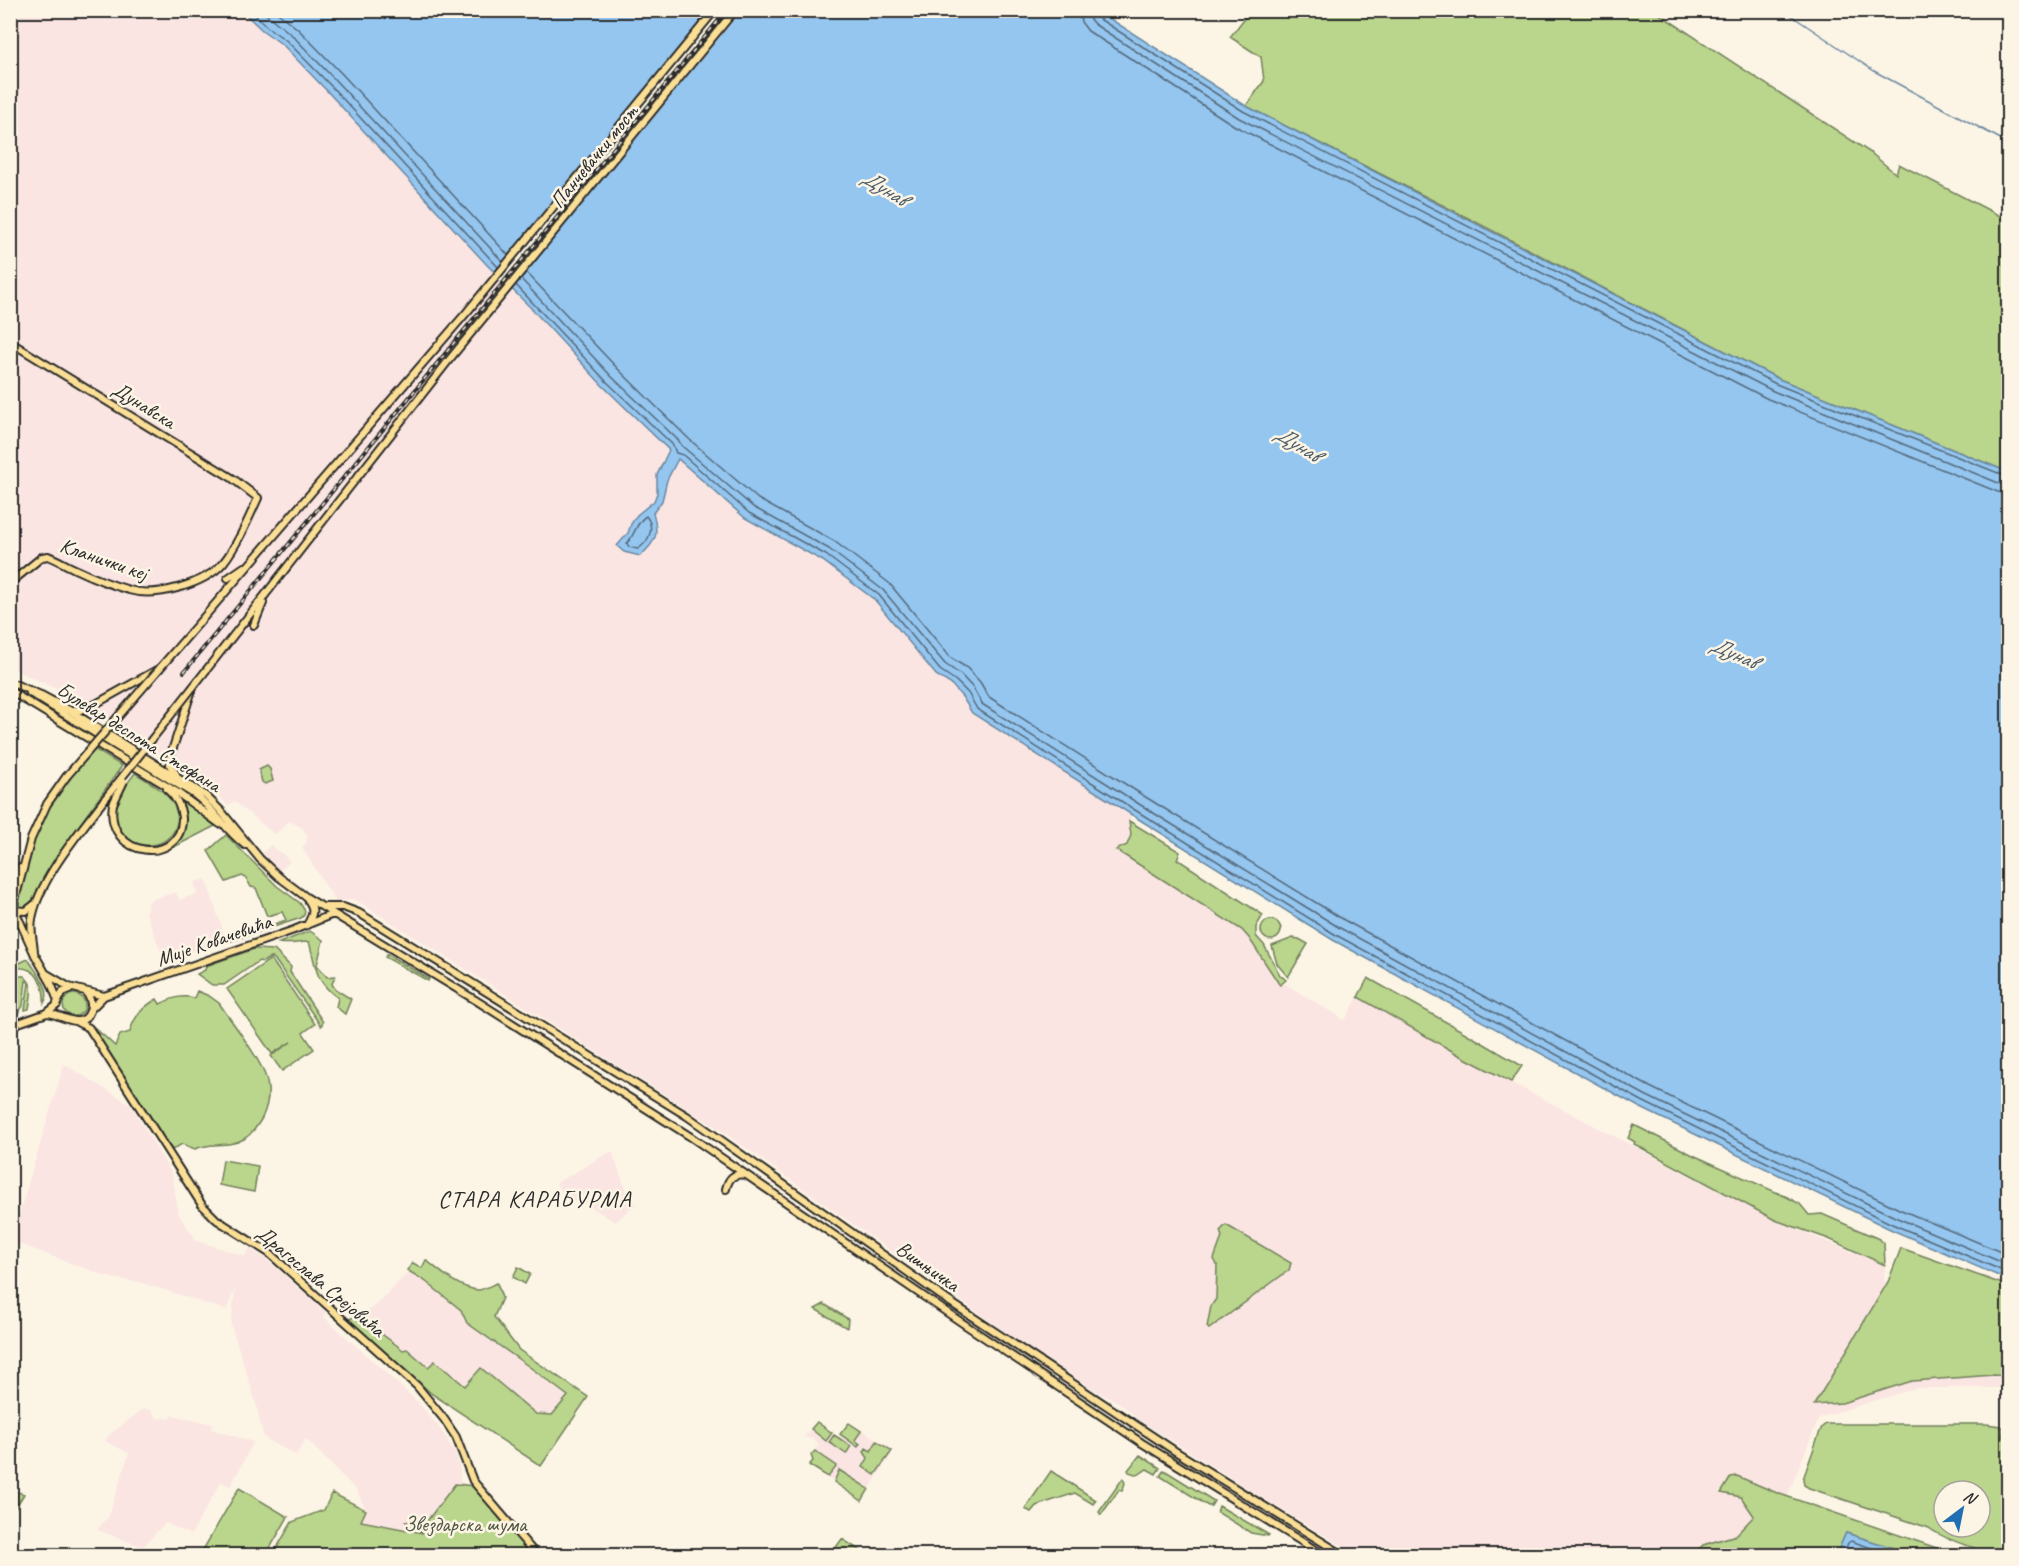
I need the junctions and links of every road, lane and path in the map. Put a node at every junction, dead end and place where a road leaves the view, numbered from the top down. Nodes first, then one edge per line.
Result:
1 (715, 10) edge
2 (735, 10) edge
3 (10, 342) edge
4 (258, 498) joint
5 (250, 564) junction
6 (228, 578) dead end
7 (10, 583) edge
8 (268, 591) junction
9 (254, 625) dead end
10 (160, 668) junction
11 (10, 682) edge
12 (193, 687) junction
13 (26, 689) junction
14 (10, 691) edge
15 (69, 710) junction
16 (137, 760) junction
17 (181, 779) junction
18 (160, 783) junction
19 (230, 831) junction
20 (251, 849) junction
21 (23, 863) junction
22 (10, 882) edge
23 (306, 897) junction
24 (36, 904) junction
25 (13, 906) edge
26 (321, 906) junction
27 (349, 909) junction
28 (333, 914) junction
29 (22, 924) junction
30 (308, 925) junction
31 (34, 951) junction
32 (47, 974) junction
33 (73, 988) junction
34 (86, 992) junction
35 (104, 996) junction
36 (498, 997) joint
37 (58, 1003) junction
38 (493, 1011) joint
39 (90, 1012) junction
40 (47, 1013) junction
41 (61, 1016) junction
42 (74, 1022) junction
43 (10, 1026) edge
44 (88, 1028) junction
45 (747, 1175) junction
46 (726, 1189) dead end
47 (537, 1556) edge
48 (1325, 1556) edge
49 (1345, 1556) edge

1 - 5 main road, Панчевачки мост
2 - 8 main road, Панчевачки мост
3 - 4 main road, Дунавска
4 - 7 main road, Кланички кеј
5 - 6 main road
5 - 10 main road, Панчевачки мост
8 - 9 main road
8 - 12 main road, Панчевачки мост
10 - 15 main road
10 - 21 main road, Панчевачки мост, bridge
11 - 13 main road, Булевар деспота Стефана
12 - 16 main road, Панчевачки мост, bridge
12 - 17 main road
13 - 15 main road, Булевар деспота Стефана
13 - 19 main road, Булевар деспота Стефана
14 - 18 main road
15 - 17 main road, Булевар деспота Стефана
16 - 18 main road, bridge
16 - 24 main road, bridge
17 - 20 main road, Булевар деспота Стефана
18 - 19 main road
19 - 20 main road, Булевар деспота Стефана
20 - 23 main road, Булевар деспота Стефана
21 - 22 main road
21 - 25 main road
23 - 26 main road, Булевар деспота Стефана
23 - 30 main road
24 - 25 main road
24 - 29 main road
24 - 31 main road
25 - 29 main road
26 - 27 main road, Булевар деспота Стефана
26 - 28 main road, Булевар деспота Стефана
27 - 28 main road
27 - 36 main road, Булевар деспота Стефана
28 - 30 main road, Мије Ковачевића
28 - 38 main road, Булевар деспота Стефана
29 - 31 main road
30 - 35 main road, Мије Ковачевића
31 - 32 main road
32 - 33 main road
32 - 37 main road
33 - 34 main road
33 - 37 main road
34 - 35 main road
34 - 39 main road
35 - 39 main road, Мије Ковачевића
36 - 49 main road, Вишњичка
37 - 40 main road
37 - 41 main road
38 - 45 main road, Вишњичка
39 - 42 main road
39 - 44 main road
40 - 41 main road
40 - 43 main road
41 - 42 main road
42 - 44 main road, Драгослава Срејовића
44 - 47 main road, Драгослава Срејовића
45 - 46 main road
45 - 48 main road, Вишњичка

